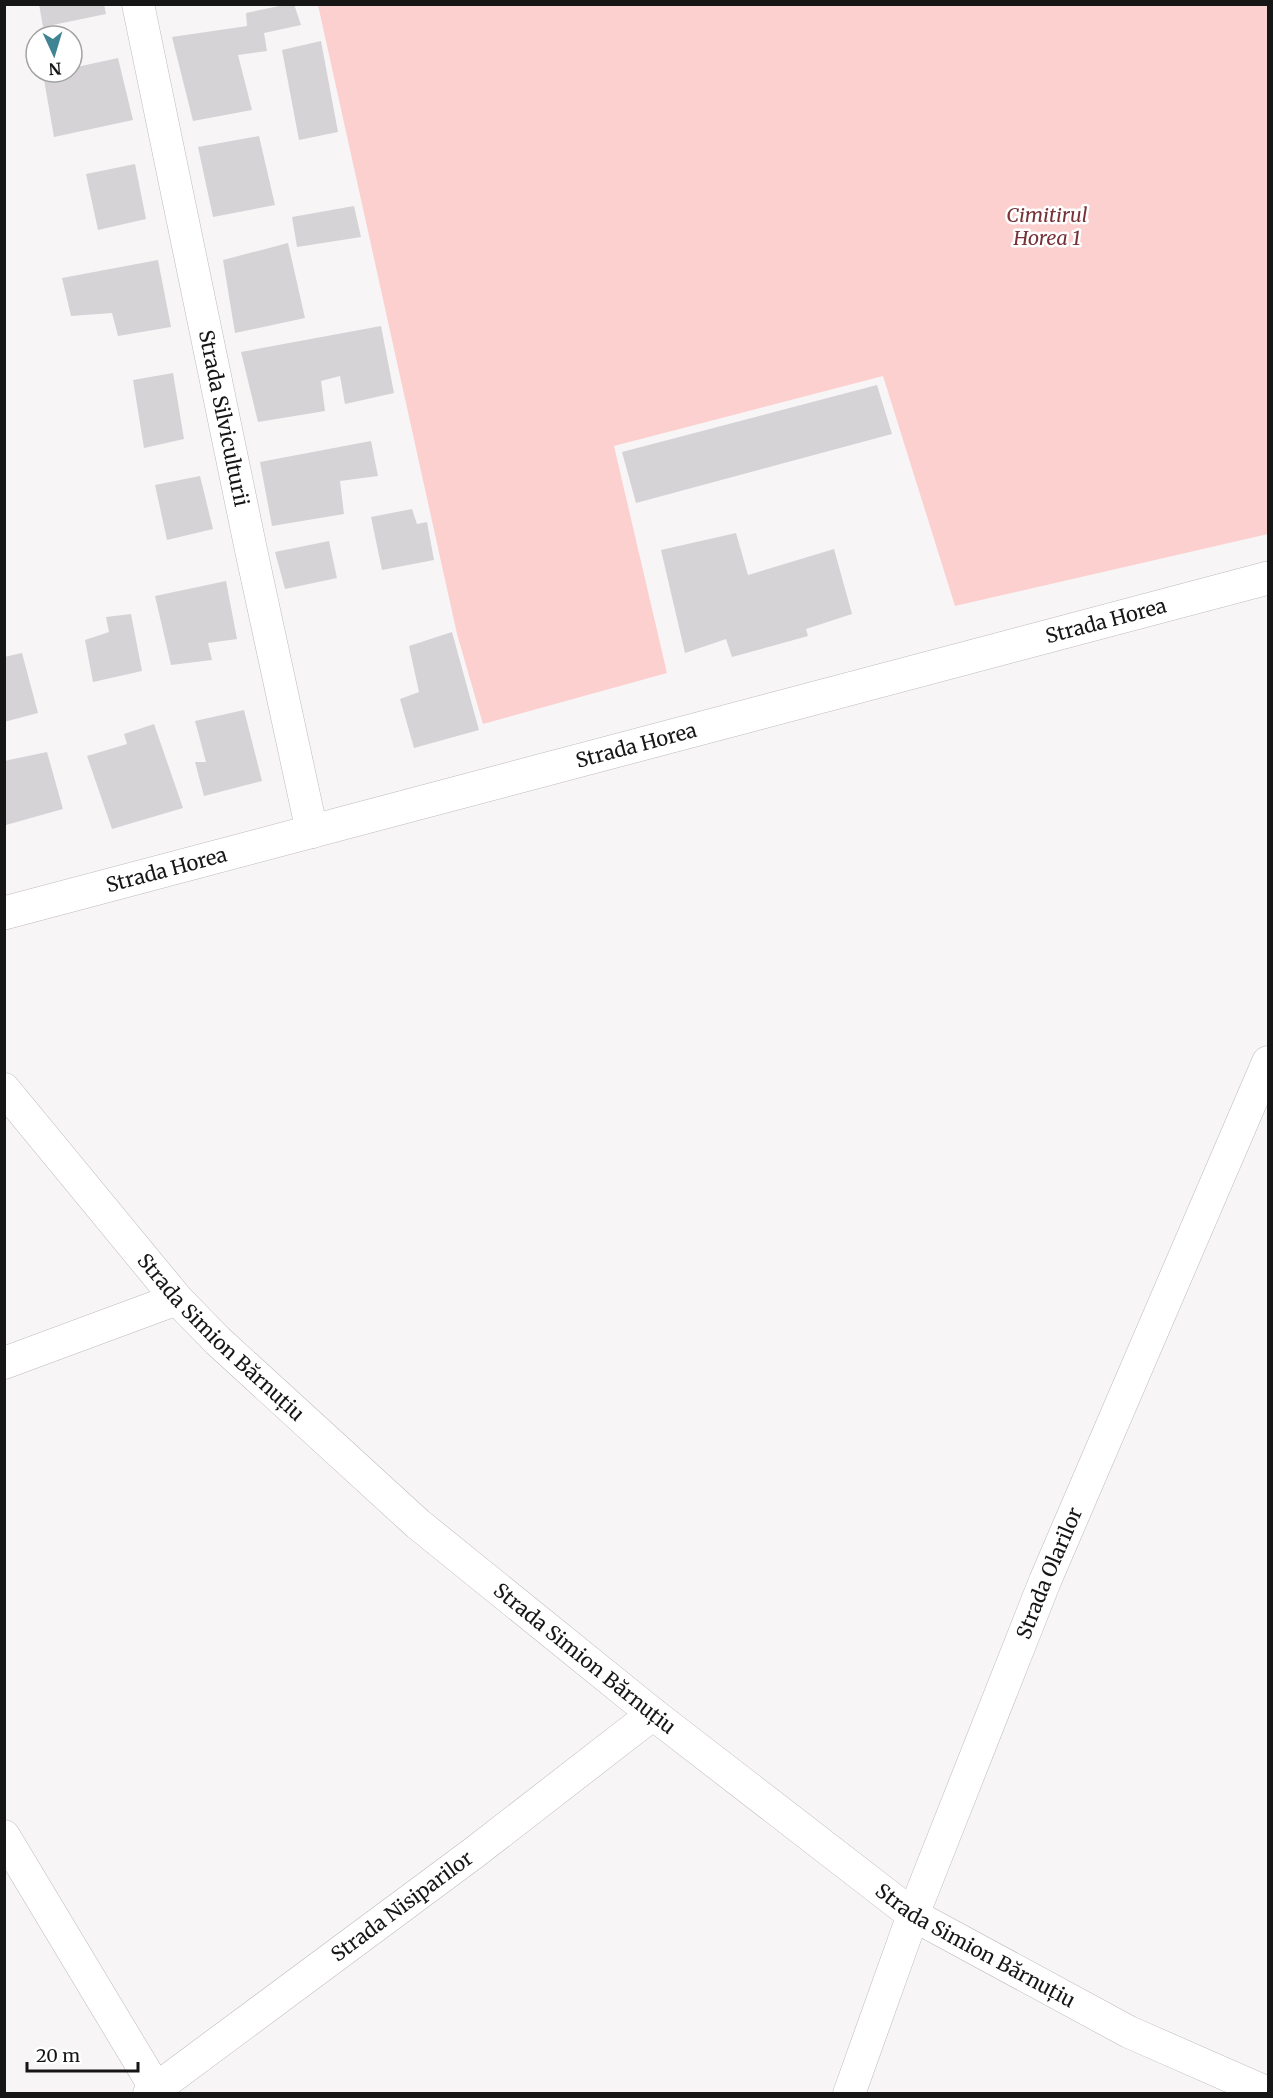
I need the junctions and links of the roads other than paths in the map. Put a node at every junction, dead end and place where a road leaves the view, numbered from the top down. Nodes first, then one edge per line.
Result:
1 (138, 4) edge
2 (1269, 578) edge
3 (312, 832) junction
4 (4, 913) edge
5 (1269, 1062) edge
6 (4, 1089) edge
7 (177, 1299) junction
8 (4, 1362) edge
9 (653, 1714) junction
10 (4, 1836) edge
11 (913, 1915) junction
12 (153, 2091) edge
13 (1269, 2093) edge
14 (849, 2094) edge

1 - 3 street, Strada Silviculturii
2 - 3 street, Strada Horea
3 - 4 street, Strada Horea
5 - 11 street, Strada Olarilor
6 - 7 street, Strada Simion Bărnuțiu
7 - 8 street
7 - 9 street, Strada Simion Bărnuțiu
9 - 11 street, Strada Simion Bărnuțiu
9 - 12 street, Strada Nisiparilor
10 - 12 street
11 - 13 street, Strada Simion Bărnuțiu
11 - 14 street, Strada Olarilor

